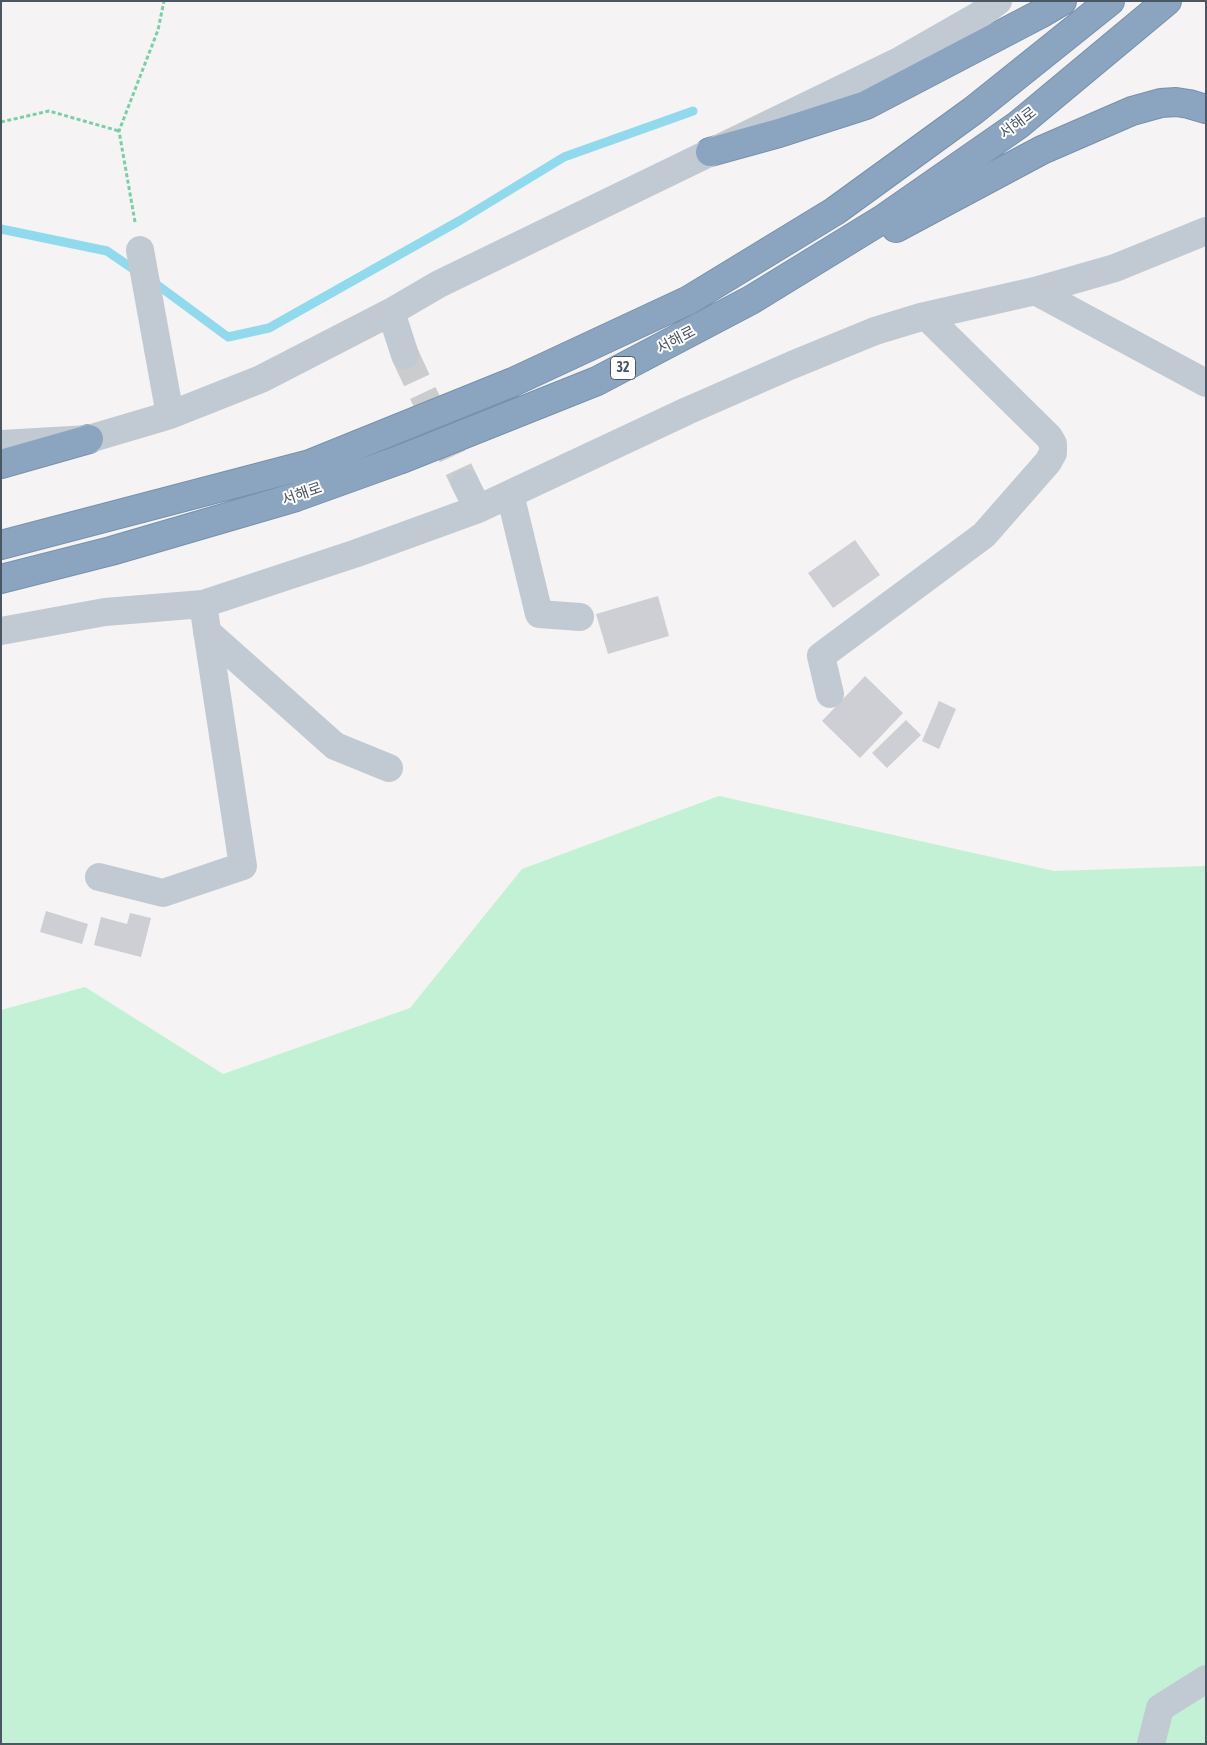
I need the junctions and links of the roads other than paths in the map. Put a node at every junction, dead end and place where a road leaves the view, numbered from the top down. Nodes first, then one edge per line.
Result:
1 (998, 1) edge
2 (1062, 1) edge
3 (1110, 1) edge
4 (1167, 1) edge
5 (1206, 109) edge
6 (710, 152) junction
7 (1206, 231) edge
8 (140, 250) road end
9 (1035, 291) junction
10 (751, 300) junction
11 (391, 312) junction
12 (926, 316) junction
13 (405, 355) tunnel mouth
14 (1206, 383) edge
15 (170, 415) junction
16 (89, 439) junction
17 (1, 444) edge
18 (1, 464) edge
19 (465, 483) tunnel mouth
20 (510, 494) junction
21 (478, 509) junction
22 (1, 545) edge
23 (1, 580) edge
24 (203, 604) junction
25 (580, 617) dead end
26 (1, 631) edge
27 (207, 632) junction
28 (830, 694) dead end
29 (389, 768) dead end
30 (99, 877) dead end
31 (1206, 1680) edge
32 (1151, 1744) edge

1 - 6 street
2 - 6 highway
3 - 22 highway, 서해로 / 32
4 - 10 highway, 서해로 / 32
5 - 10 highway
6 - 11 street
7 - 9 street
8 - 15 street
9 - 12 street
9 - 14 street
10 - 23 highway, 서해로 / 32
11 - 13 street
11 - 15 street
12 - 20 street
12 - 28 street
15 - 16 street
16 - 17 street
16 - 18 highway
19 - 21 street
20 - 21 street
20 - 25 street
21 - 24 street
24 - 26 street
24 - 27 street
27 - 29 street
27 - 30 street
31 - 32 street

